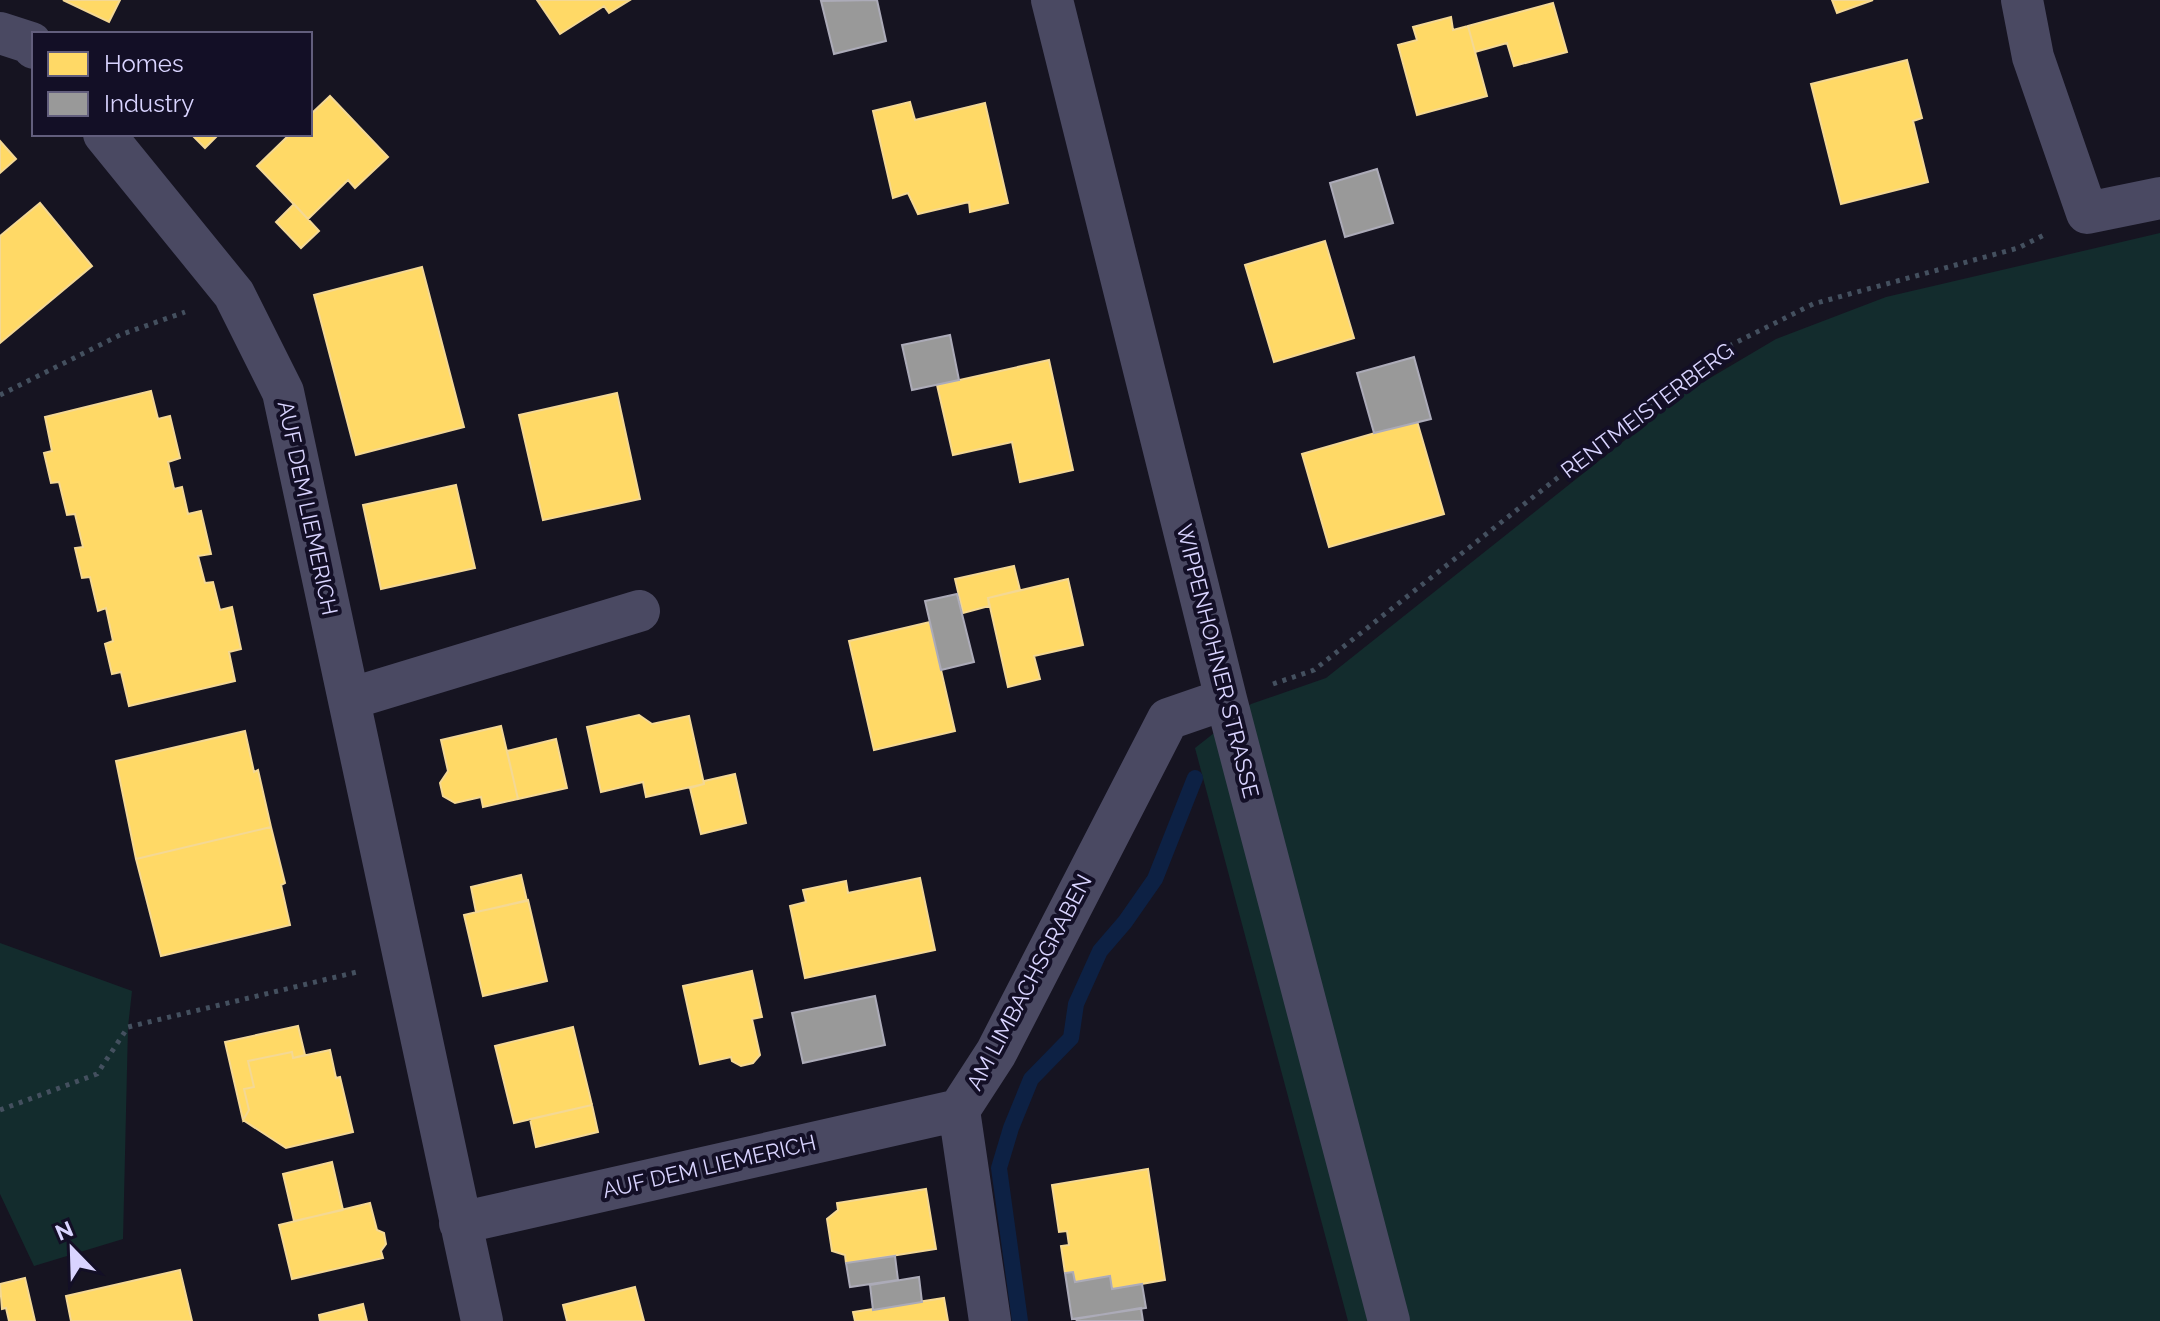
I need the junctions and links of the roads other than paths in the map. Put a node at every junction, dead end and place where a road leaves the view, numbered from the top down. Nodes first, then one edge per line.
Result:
1 (1052, 0) edge
2 (2022, 0) edge
3 (0, 33) edge
4 (32, 45) edge
5 (106, 136) edge
6 (2160, 198) edge
7 (639, 611) dead end
8 (349, 699) junction
9 (1226, 699) junction
10 (959, 1110) junction
11 (460, 1223) junction
12 (482, 1321) edge
13 (990, 1321) edge
14 (1389, 1321) edge

1 - 9 street, WIPPENHOHNER STRASSE
2 - 6 street
3 - 4 street
5 - 8 street, AUF DEM LIEMERICH
7 - 8 street
8 - 11 street, AUF DEM LIEMERICH
9 - 10 street, AM LIMBACHSGRABEN
9 - 14 street, WIPPENHOHNER STRASSE
10 - 11 street, AUF DEM LIEMERICH
10 - 13 street, AM LIMBACHSGRABEN
11 - 12 street, AUF DEM LIEMERICH

